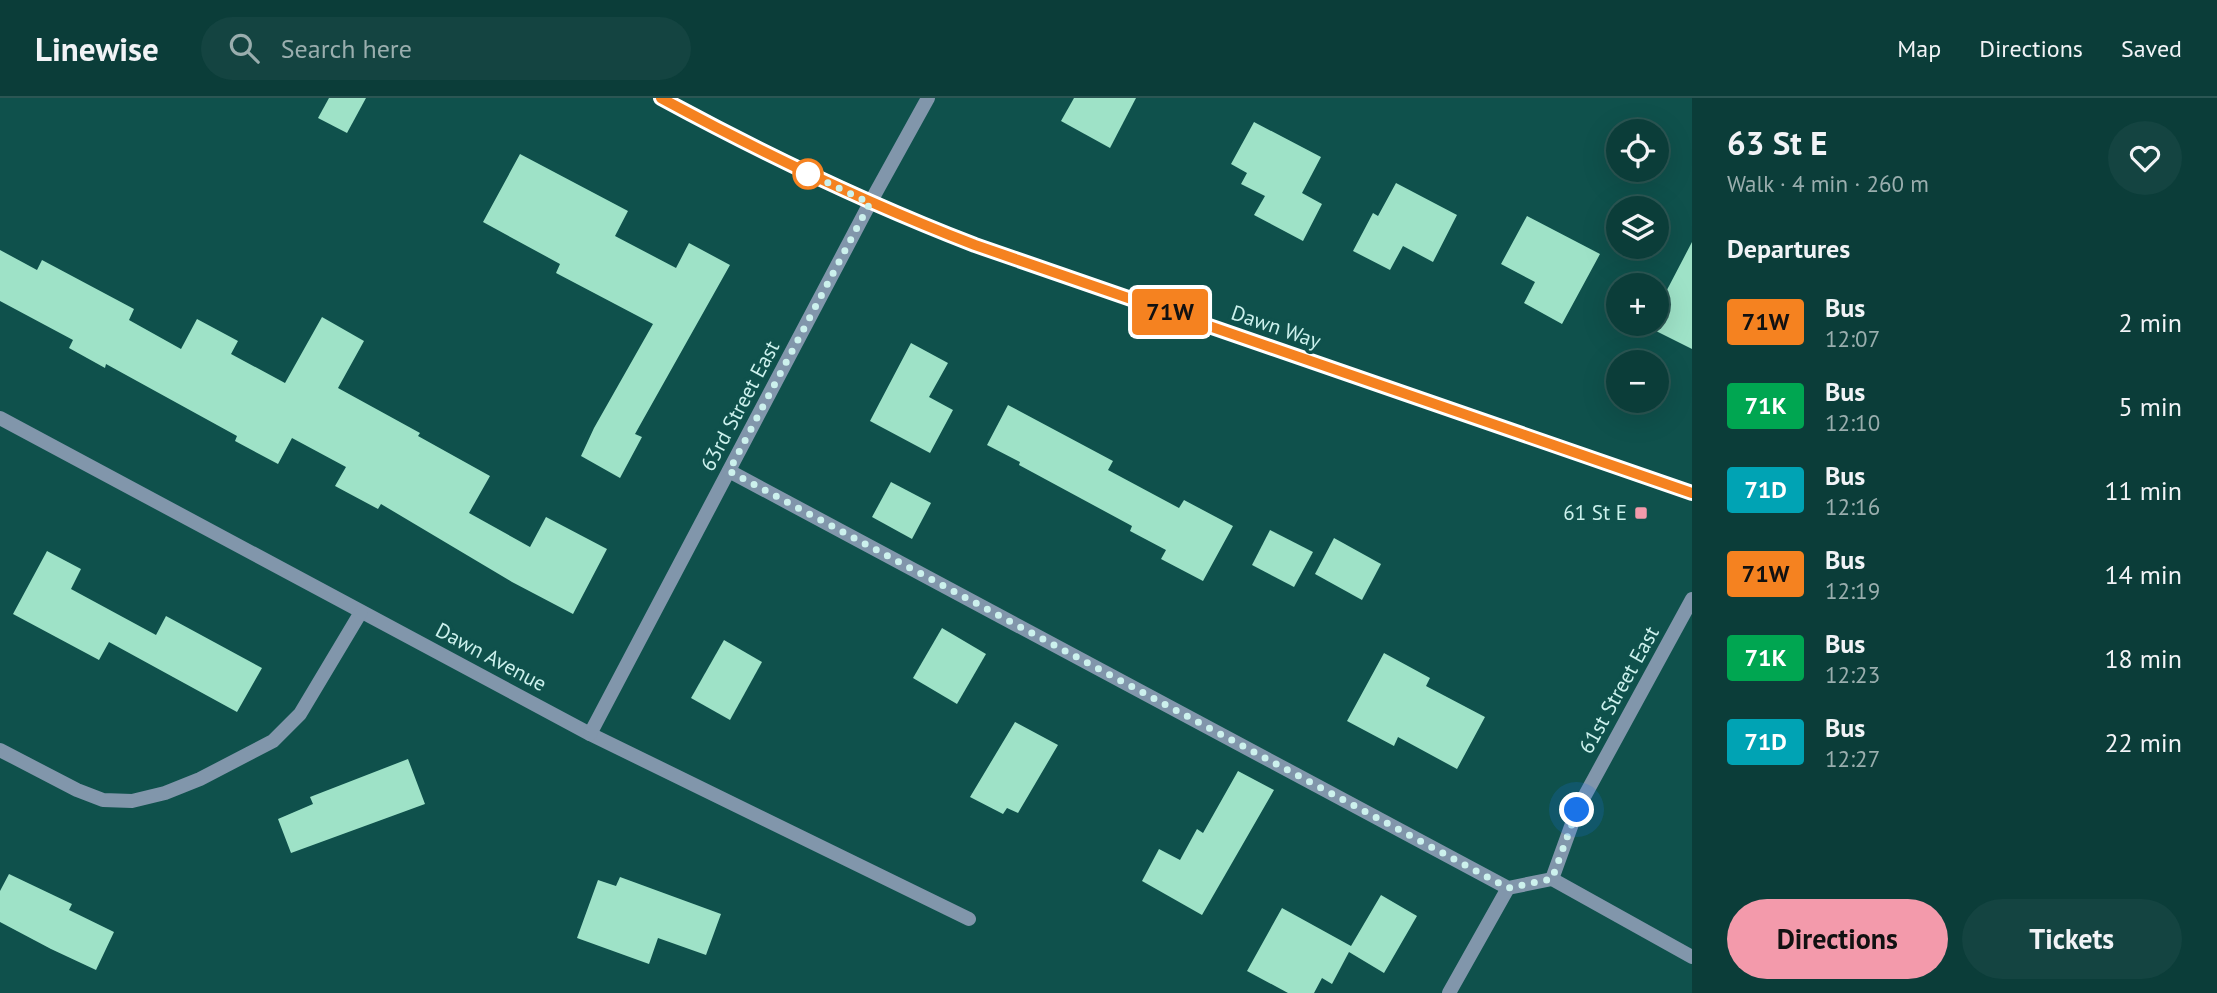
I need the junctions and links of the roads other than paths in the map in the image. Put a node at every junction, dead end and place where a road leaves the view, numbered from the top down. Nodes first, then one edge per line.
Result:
1 (662, 98) edge
2 (928, 98) edge
3 (870, 203) junction
4 (0, 418) edge
5 (729, 471) junction
6 (1692, 493) edge
7 (1692, 599) edge
8 (361, 612) junction
9 (590, 734) junction
10 (0, 750) edge
11 (1552, 879) junction
12 (1508, 888) junction
13 (969, 919) dead end
14 (1692, 957) edge
15 (1449, 993) edge

1 - 3 street, Dawn Way
2 - 3 street, 63rd Street East
3 - 5 street, 63rd Street East
3 - 6 street, Dawn Way
4 - 8 street, Dawn Avenue
5 - 9 street, 63rd Street East
5 - 12 street
7 - 11 street, 61st Street East
8 - 9 street, Dawn Avenue
8 - 10 street
9 - 13 street, Dawn Avenue
11 - 12 street
11 - 14 street
12 - 15 street

